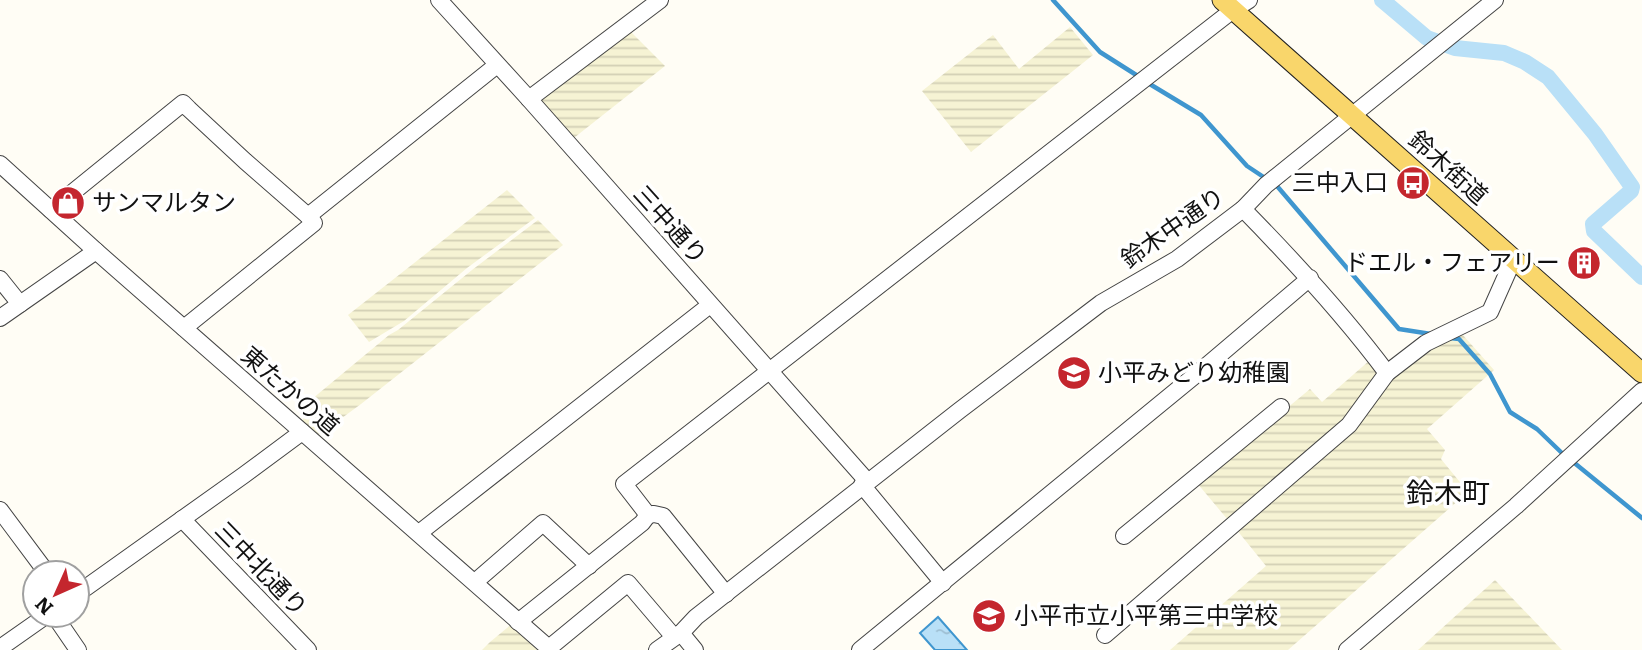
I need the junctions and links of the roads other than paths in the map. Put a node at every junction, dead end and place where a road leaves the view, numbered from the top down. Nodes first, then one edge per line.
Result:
1 (439, 0) edge
2 (660, 0) edge
3 (1235, 3) edge
4 (1486, 3) edge
5 (497, 65) junction
6 (529, 99) junction
7 (1352, 115) junction
8 (0, 164) edge
9 (1243, 209) junction
10 (51, 211) junction
11 (308, 216) junction
12 (96, 251) junction
13 (1514, 258) junction
14 (1310, 278) junction
15 (0, 279) edge
16 (20, 304) junction
17 (710, 305) junction
18 (0, 318) edge
19 (184, 328) junction
20 (770, 371) junction
21 (1387, 373) junction
22 (1642, 373) edge
23 (1642, 391) edge
24 (1281, 407) dead end
25 (302, 432) junction
26 (865, 483) junction
27 (0, 510) edge
28 (648, 515) junction
29 (182, 519) junction
30 (419, 533) junction
31 (1124, 536) dead end
32 (37, 559) edge
33 (589, 566) junction
34 (475, 582) junction
35 (943, 583) junction
36 (91, 584) edge
37 (726, 594) junction
38 (518, 622) junction
39 (27, 629) edge
40 (64, 629) edge
41 (677, 635) junction
42 (1105, 635) dead end
43 (0, 648) edge
44 (550, 649) edge
45 (78, 650) edge
46 (308, 650) edge
47 (657, 650) edge
48 (695, 650) edge
49 (860, 650) edge
50 (1348, 650) edge

1 - 5 street, 三中通り
2 - 6 street
3 - 7 main road, 鈴木街道
3 - 20 street
4 - 7 street, 鈴木中通り
5 - 6 street, 三中通り
5 - 11 street
6 - 17 street, 三中通り
7 - 9 street, 鈴木中通り
7 - 13 main road, 鈴木街道
8 - 10 street, 東たかの道
9 - 14 street
9 - 26 street, 鈴木中通り
10 - 11 street
10 - 12 street, 東たかの道
11 - 19 street
12 - 16 street
12 - 19 street, 東たかの道
13 - 21 street
13 - 22 main road, 鈴木街道
14 - 21 street
14 - 35 street
15 - 16 street
16 - 18 street
17 - 20 street, 三中通り
17 - 30 street
19 - 25 street, 東たかの道
20 - 26 street, 三中通り
20 - 28 street
21 - 42 street
23 - 50 street
24 - 31 street
25 - 29 street
25 - 30 street, 東たかの道
26 - 35 street, 三中通り
26 - 37 street, 鈴木中通り
27 - 32 street
28 - 33 street
28 - 37 street
29 - 36 street
29 - 46 street, 三中北通り
30 - 34 street, 東たかの道
33 - 34 street
33 - 38 street
34 - 38 street, 東たかの道
35 - 49 street
37 - 41 street, 鈴木中通り
38 - 44 street, 東たかの道
39 - 43 street
40 - 45 street
41 - 44 street
41 - 47 street, 鈴木中通り
41 - 48 street

